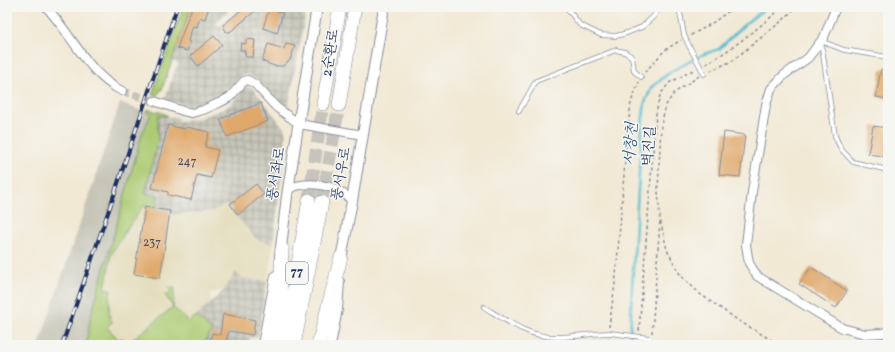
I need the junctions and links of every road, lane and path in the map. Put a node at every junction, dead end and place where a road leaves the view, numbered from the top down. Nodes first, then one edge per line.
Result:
1 (46, 7) edge
2 (317, 7) edge
3 (340, 7) edge
4 (355, 7) edge
5 (384, 7) edge
6 (566, 7) edge
7 (660, 7) edge
8 (679, 7) edge
9 (734, 7) edge
10 (783, 7) edge
11 (796, 7) edge
12 (836, 7) edge
13 (685, 38) junction
14 (821, 41) junction
15 (888, 57) edge
16 (701, 67) junction
17 (704, 74) junction
18 (642, 77) junction
19 (122, 91) tunnel mouth
20 (154, 101) tunnel mouth
21 (323, 104) tunnel mouth
22 (339, 104) tunnel mouth
23 (519, 111) dead end
24 (298, 124) junction
25 (363, 135) junction
26 (888, 170) edge
27 (288, 190) junction
28 (309, 200) tunnel mouth
29 (352, 200) junction
30 (322, 202) tunnel mouth
31 (660, 219) junction
32 (282, 249) junction
33 (341, 257) junction
34 (484, 307) dead end
35 (888, 331) edge
36 (639, 332) dead end
37 (609, 333) junction
38 (650, 338) joint
39 (263, 345) edge
40 (274, 345) edge
41 (284, 345) edge
42 (294, 345) edge
43 (318, 345) edge
44 (330, 345) edge
45 (608, 345) edge
46 (780, 345) edge

1 - 19 street
2 - 24 street, 풍서좌로
3 - 21 highway, 2순환로
4 - 22 highway, 2순환로
5 - 25 street, 풍서우로
6 - 7 lane
8 - 13 lane
9 - 13 path
10 - 16 path
11 - 17 path, 벽진길
12 - 14 street
13 - 16 lane, bridge
13 - 18 path
14 - 15 lane
14 - 26 lane
14 - 35 street
16 - 17 lane
16 - 36 path
17 - 31 path, 벽진길
18 - 23 lane
18 - 37 path
20 - 24 street
24 - 25 street
24 - 27 street, 풍서좌로
25 - 29 street, 풍서우로
27 - 29 street
27 - 32 street, 풍서좌로
28 - 41 highway, 77
29 - 33 street, 풍서우로
30 - 42 highway, 77
31 - 38 path
31 - 46 path, 벽진길
32 - 39 street, 풍서좌로
32 - 40 highway
33 - 43 highway
33 - 44 street, 풍서우로
34 - 37 lane
37 - 38 lane, bridge
37 - 45 path

